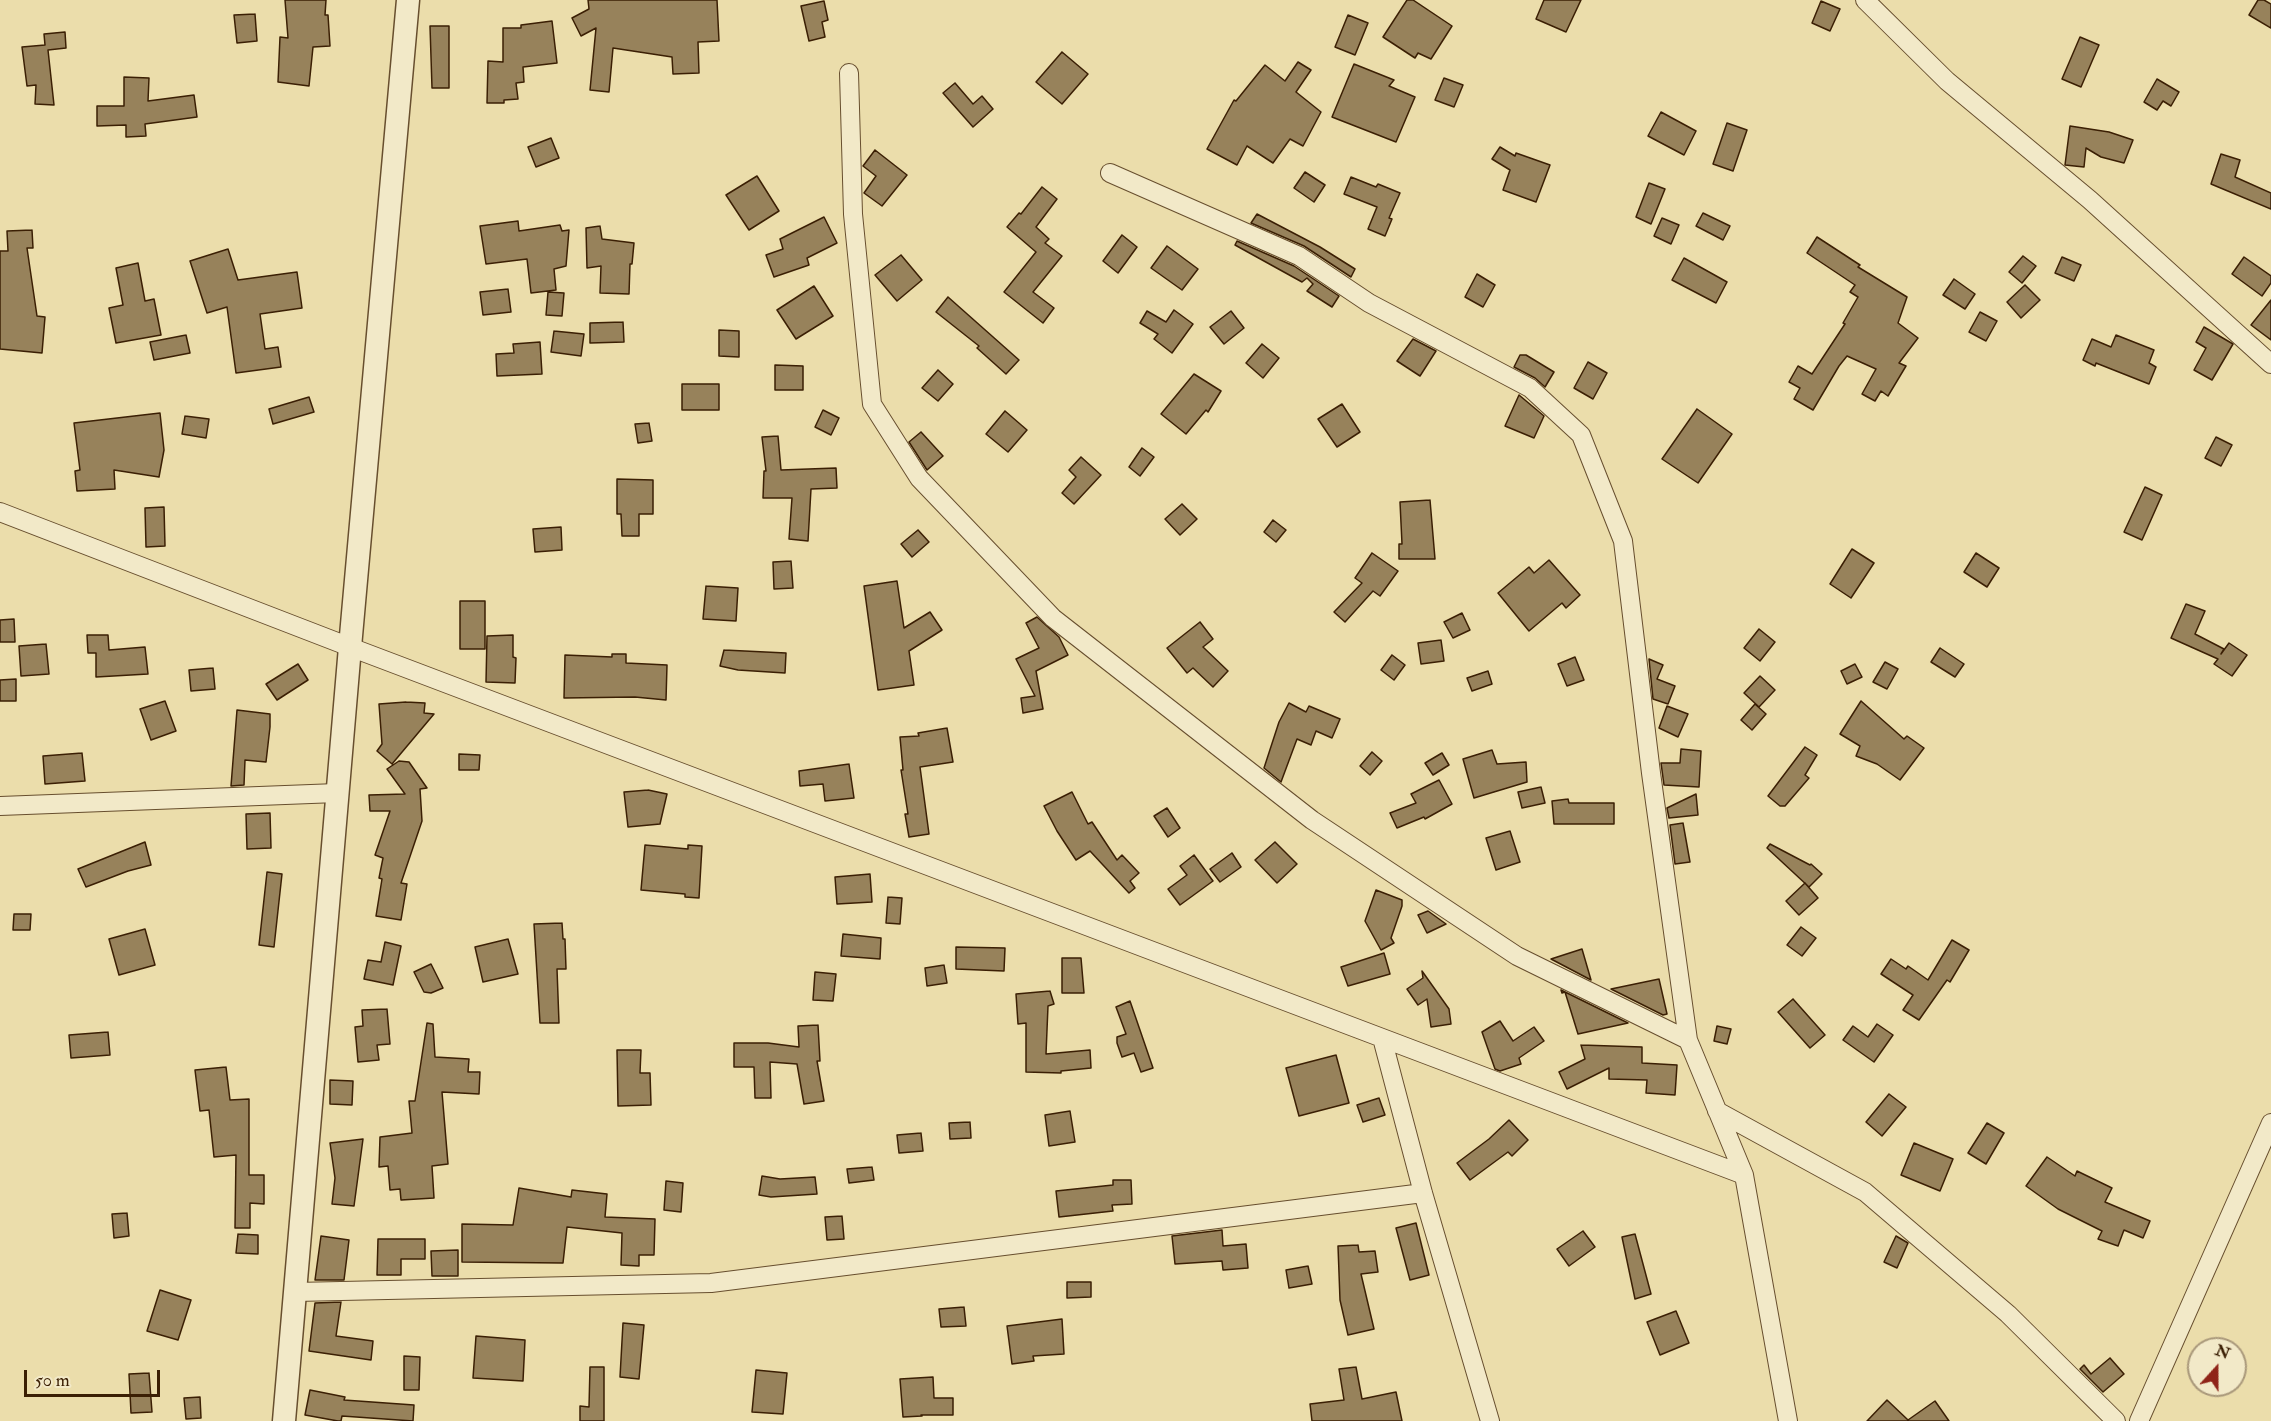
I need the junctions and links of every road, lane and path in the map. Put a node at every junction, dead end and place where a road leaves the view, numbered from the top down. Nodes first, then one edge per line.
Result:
1 (408, 0) edge
2 (1865, 0) edge
3 (849, 73) dead end
4 (1110, 173) dead end
5 (2271, 364) edge
6 (0, 512) edge
7 (350, 647) junction
8 (337, 793) junction
9 (0, 806) edge
10 (1382, 1038) junction
11 (1688, 1040) junction
12 (1717, 1111) junction
13 (2271, 1123) edge
14 (1744, 1175) junction
15 (1423, 1193) junction
16 (295, 1292) junction
17 (284, 1421) edge
18 (1490, 1421) edge
19 (1788, 1421) edge
20 (2115, 1421) edge
21 (2139, 1421) edge

1 - 7 street
2 - 5 street
3 - 11 street
4 - 11 street
6 - 7 street
7 - 8 street
7 - 10 street
8 - 9 street
8 - 16 street
10 - 14 street
10 - 15 street
11 - 12 street
12 - 14 street
12 - 20 street
13 - 21 street
14 - 19 street
15 - 16 street
15 - 18 street
16 - 17 street

